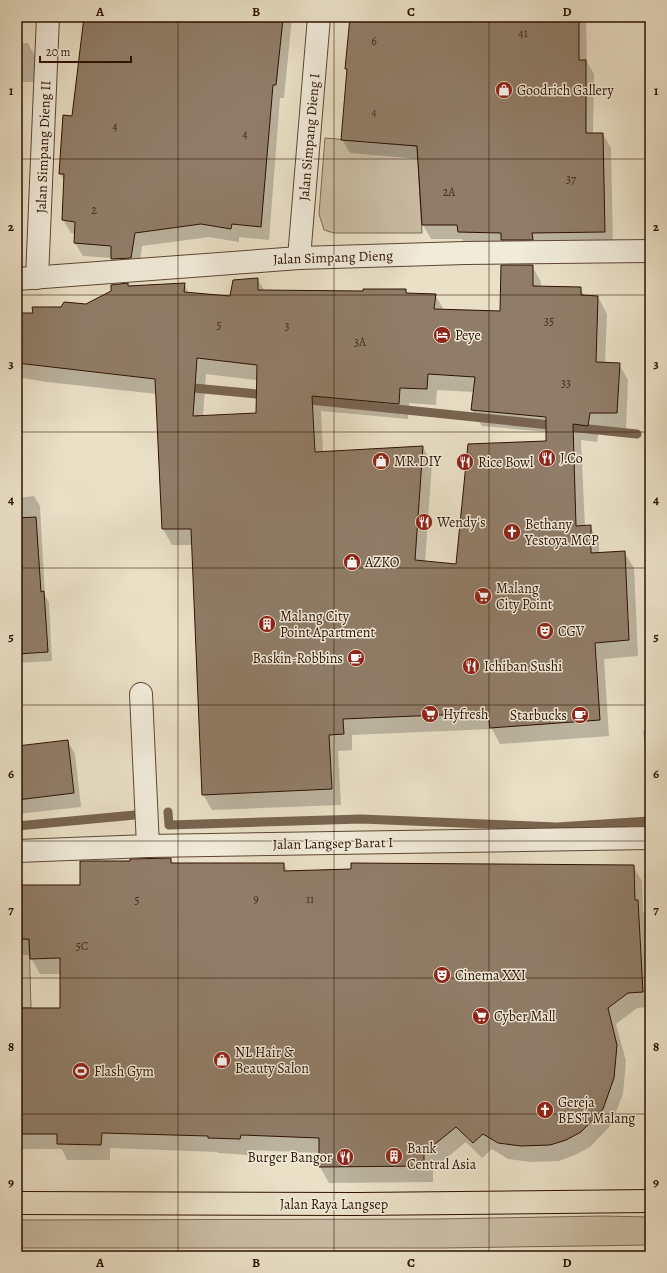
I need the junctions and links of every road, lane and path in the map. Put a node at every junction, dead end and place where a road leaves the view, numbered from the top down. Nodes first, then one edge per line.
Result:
1 (48, 17) edge
2 (319, 17) edge
3 (650, 251) edge
4 (299, 258) junction
5 (27, 278) edge
6 (141, 694) dead end
7 (650, 838) edge
8 (148, 846) junction
9 (17, 850) edge
10 (650, 1202) edge
11 (17, 1203) edge

1 - 5 street, Jalan Simpang Dieng II
2 - 4 street, Jalan Simpang Dieng I
3 - 4 street, Jalan Simpang Dieng
4 - 5 street, Jalan Simpang Dieng
6 - 8 street
7 - 8 street, Jalan Langsep Barat I
8 - 9 street, Jalan Langsep Barat I
10 - 11 main road, Jalan Raya Langsep

